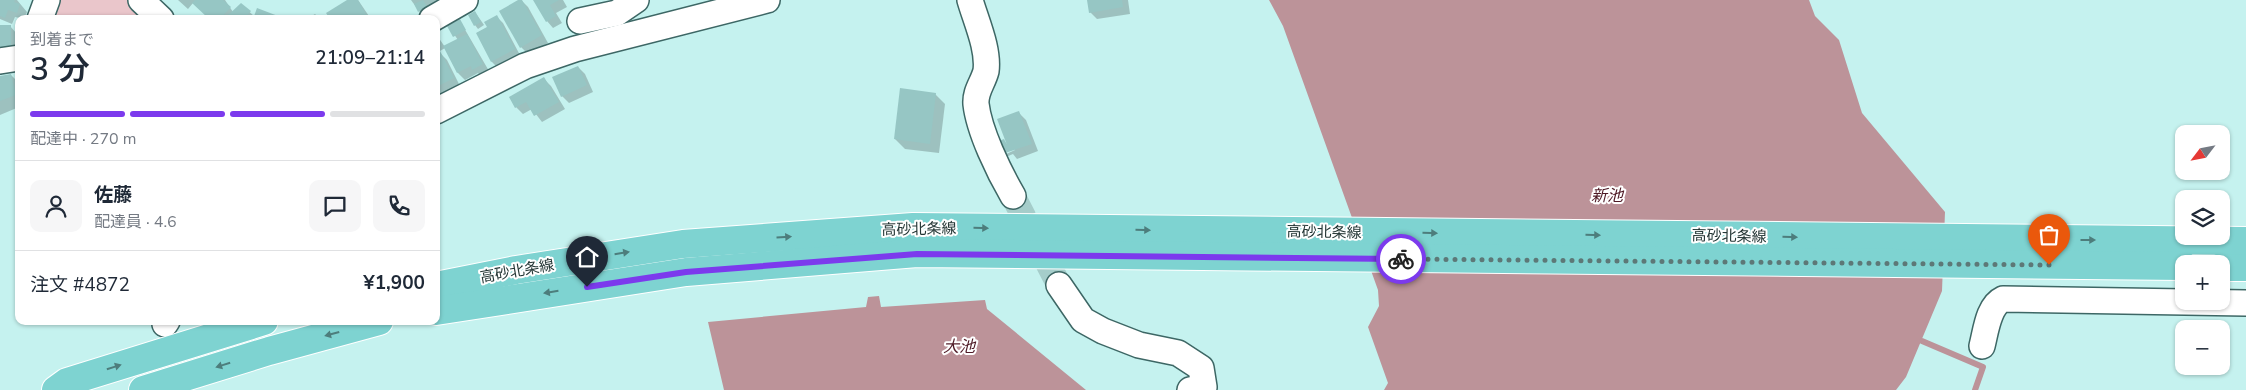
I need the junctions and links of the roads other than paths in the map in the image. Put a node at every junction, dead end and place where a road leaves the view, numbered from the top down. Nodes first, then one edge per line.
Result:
1 (47, 0) edge
2 (141, 0) edge
3 (465, 0) edge
4 (636, 0) edge
5 (767, 0) edge
6 (970, 0) edge
7 (582, 11) edge
8 (41, 15) edge
9 (157, 15) edge
10 (439, 15) edge
11 (592, 46) junction
12 (15, 59) edge
13 (0, 61) edge
14 (440, 109) edge
15 (1013, 196) tunnel mouth
16 (2246, 241) edge
17 (1970, 252) junction
18 (2175, 265) edge
19 (2230, 266) edge
20 (2246, 267) edge
21 (1059, 284) tunnel mouth
22 (440, 285) edge
23 (2246, 303) edge
24 (440, 310) edge
25 (249, 325) edge
26 (263, 325) edge
27 (364, 325) edge
28 (1982, 346) dead end
29 (269, 351) junction
30 (56, 390) edge
31 (143, 390) edge
32 (1190, 390) edge

1 - 8 street
2 - 9 street
3 - 10 street
4 - 7 street
5 - 11 street
6 - 15 street
7 - 11 street
11 - 14 street
12 - 13 street
17 -> 16 main road, 高砂北条線
17 - 18 main road, 高砂北条線
22 -> 17 main road, 高砂北条線
17 -> 24 main road, 高砂北条線
19 - 20 main road
21 - 32 street
23 - 28 street
30 -> 25 main road
26 - 29 street
27 -> 29 main road
29 -> 31 main road

